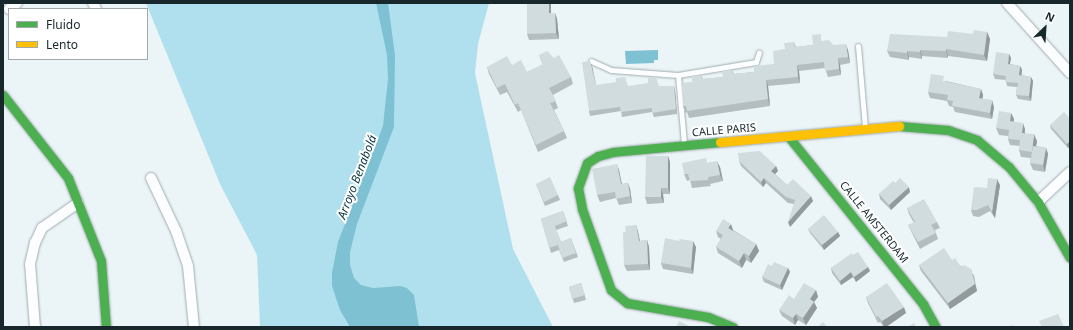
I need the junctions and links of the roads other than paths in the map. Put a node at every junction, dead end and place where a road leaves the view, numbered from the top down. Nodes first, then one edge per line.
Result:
1 (1007, 3) edge
2 (858, 46) dead end
3 (759, 52) dead end
4 (591, 61) edge
5 (1070, 73) edge
6 (678, 75) junction
7 (3, 95) edge
8 (865, 129) junction
9 (788, 136) junction
10 (684, 146) junction
11 (1070, 172) edge
12 (151, 178) dead end
13 (1038, 202) junction
14 (78, 203) junction
15 (1070, 258) edge
16 (35, 327) edge
17 (106, 327) edge
18 (194, 327) edge
19 (733, 327) edge
20 (936, 327) edge

1 - 5 street
2 - 8 lane
3 - 6 lane
4 - 6 lane
6 - 10 lane
7 - 14 street
8 - 9 street, CALLE PARIS
8 - 13 street, CALLE PARIS
9 - 10 street, CALLE PARIS
9 - 20 street, CALLE AMSTERDAM
10 - 19 street, CALLE PARIS
11 - 13 street
12 - 18 street
13 - 15 street, CALLE PARIS
14 - 16 street
14 - 17 street

